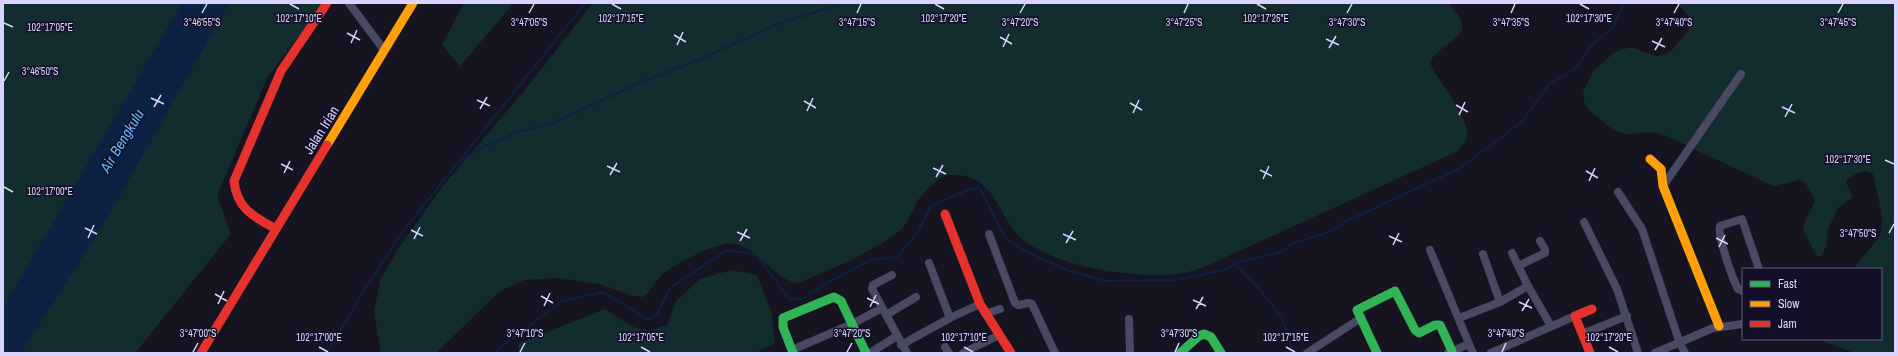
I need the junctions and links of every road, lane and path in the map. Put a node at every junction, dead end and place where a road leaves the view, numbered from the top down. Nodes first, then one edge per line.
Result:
1 (327, 3) edge
2 (349, 3) edge
3 (414, 3) edge
4 (384, 50) junction
5 (1741, 74) dead end
6 (1650, 159) dead end
7 (1663, 186) junction
8 (1618, 192) dead end
9 (945, 214) dead end
10 (1584, 222) dead end
11 (276, 229) junction
12 (989, 234) dead end
13 (1540, 241) dead end
14 (1430, 250) dead end
15 (1512, 253) dead end
16 (1483, 254) dead end
17 (929, 263) dead end
18 (1518, 266) junction
19 (1759, 268) edge
20 (892, 275) dead end
21 (1528, 286) junction
22 (1742, 291) edge
23 (916, 297) dead end
24 (1500, 302) junction
25 (980, 304) junction
26 (1000, 309) dead end
27 (1592, 309) dead end
28 (884, 312) junction
29 (985, 314) junction
30 (1575, 316) junction
31 (1627, 316) junction
32 (950, 318) junction
33 (1361, 318) junction
34 (1459, 318) junction
35 (1129, 319) dead end
36 (852, 324) junction
37 (1742, 324) edge
38 (1551, 326) junction
39 (1719, 326) junction
40 (1582, 334) junction
41 (999, 335) junction
42 (897, 336) junction
43 (1680, 341) junction
44 (1469, 344) junction
45 (901, 345) junction
46 (793, 351) edge
47 (1450, 352) edge
48 (201, 353) edge
49 (866, 353) edge
50 (870, 353) edge
51 (907, 353) edge
52 (963, 353) edge
53 (1011, 353) edge
54 (1055, 353) edge
55 (1130, 353) edge
56 (1180, 353) edge
57 (1221, 353) edge
58 (1307, 353) edge
59 (1377, 353) edge
60 (1473, 353) edge
61 (1491, 353) edge
62 (1590, 353) edge
63 (1638, 353) edge
64 (1655, 353) edge
65 (1685, 353) edge

1 - 11 street
2 - 4 street
3 - 4 street, Jalan Irian
4 - 11 street, Jalan Irian
5 - 7 street
6 - 7 street
7 - 39 street
8 - 43 street
9 - 25 street
10 - 31 street
11 - 48 street, Jalan Irian
12 - 54 street
13 - 18 street
14 - 34 street
15 - 18 street
16 - 24 street
17 - 32 street
18 - 21 street
19 - 22 street
20 - 28 street
21 - 24 street
21 - 38 street
23 - 28 street
24 - 34 street
25 - 29 street
25 - 32 street
26 - 29 street
27 - 30 street
28 - 36 street
28 - 42 street
29 - 41 street
30 - 38 street
30 - 40 street
31 - 40 street
31 - 63 street
32 - 45 street
33 - 47 street
33 - 58 street
33 - 59 street
34 - 44 street
35 - 55 street
36 - 46 street
36 - 46 street
36 - 49 street
37 - 39 street
38 - 61 street
39 - 43 street
40 - 62 street
41 - 52 street
41 - 53 street
42 - 45 street
42 - 50 street
43 - 64 street
43 - 65 street
44 - 47 street
44 - 60 street
45 - 51 street
56 - 57 street

